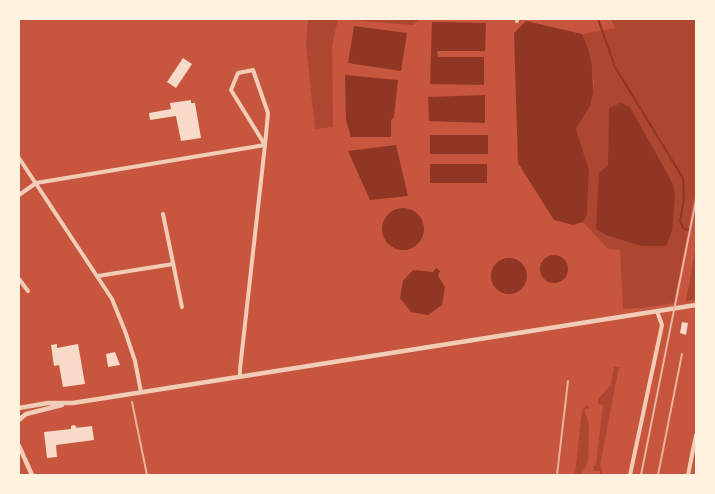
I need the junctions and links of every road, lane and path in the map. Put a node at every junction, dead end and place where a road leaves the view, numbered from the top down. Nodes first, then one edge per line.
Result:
1 (265, 145) junction
2 (19, 158) edge
3 (36, 183) junction
4 (19, 195) edge
5 (163, 214) dead end
6 (173, 264) junction
7 (98, 276) junction
8 (19, 279) edge
9 (28, 291) dead end
10 (696, 306) edge
11 (182, 307) dead end
12 (657, 311) junction
13 (240, 377) junction
14 (141, 392) junction
15 (66, 404) junction
16 (19, 408) edge
17 (19, 420) edge
18 (696, 435) edge
19 (19, 446) edge
20 (32, 475) edge
21 (630, 475) edge
22 (688, 475) edge

1 - 1 street
1 - 3 street
1 - 13 street
2 - 3 street
3 - 4 street
3 - 7 street
5 - 6 street
6 - 7 street
6 - 11 street
7 - 14 street
8 - 9 street
10 - 12 street
12 - 13 street
12 - 21 street
13 - 14 street
14 - 15 street
15 - 16 street
15 - 17 street
18 - 22 street
19 - 20 street

